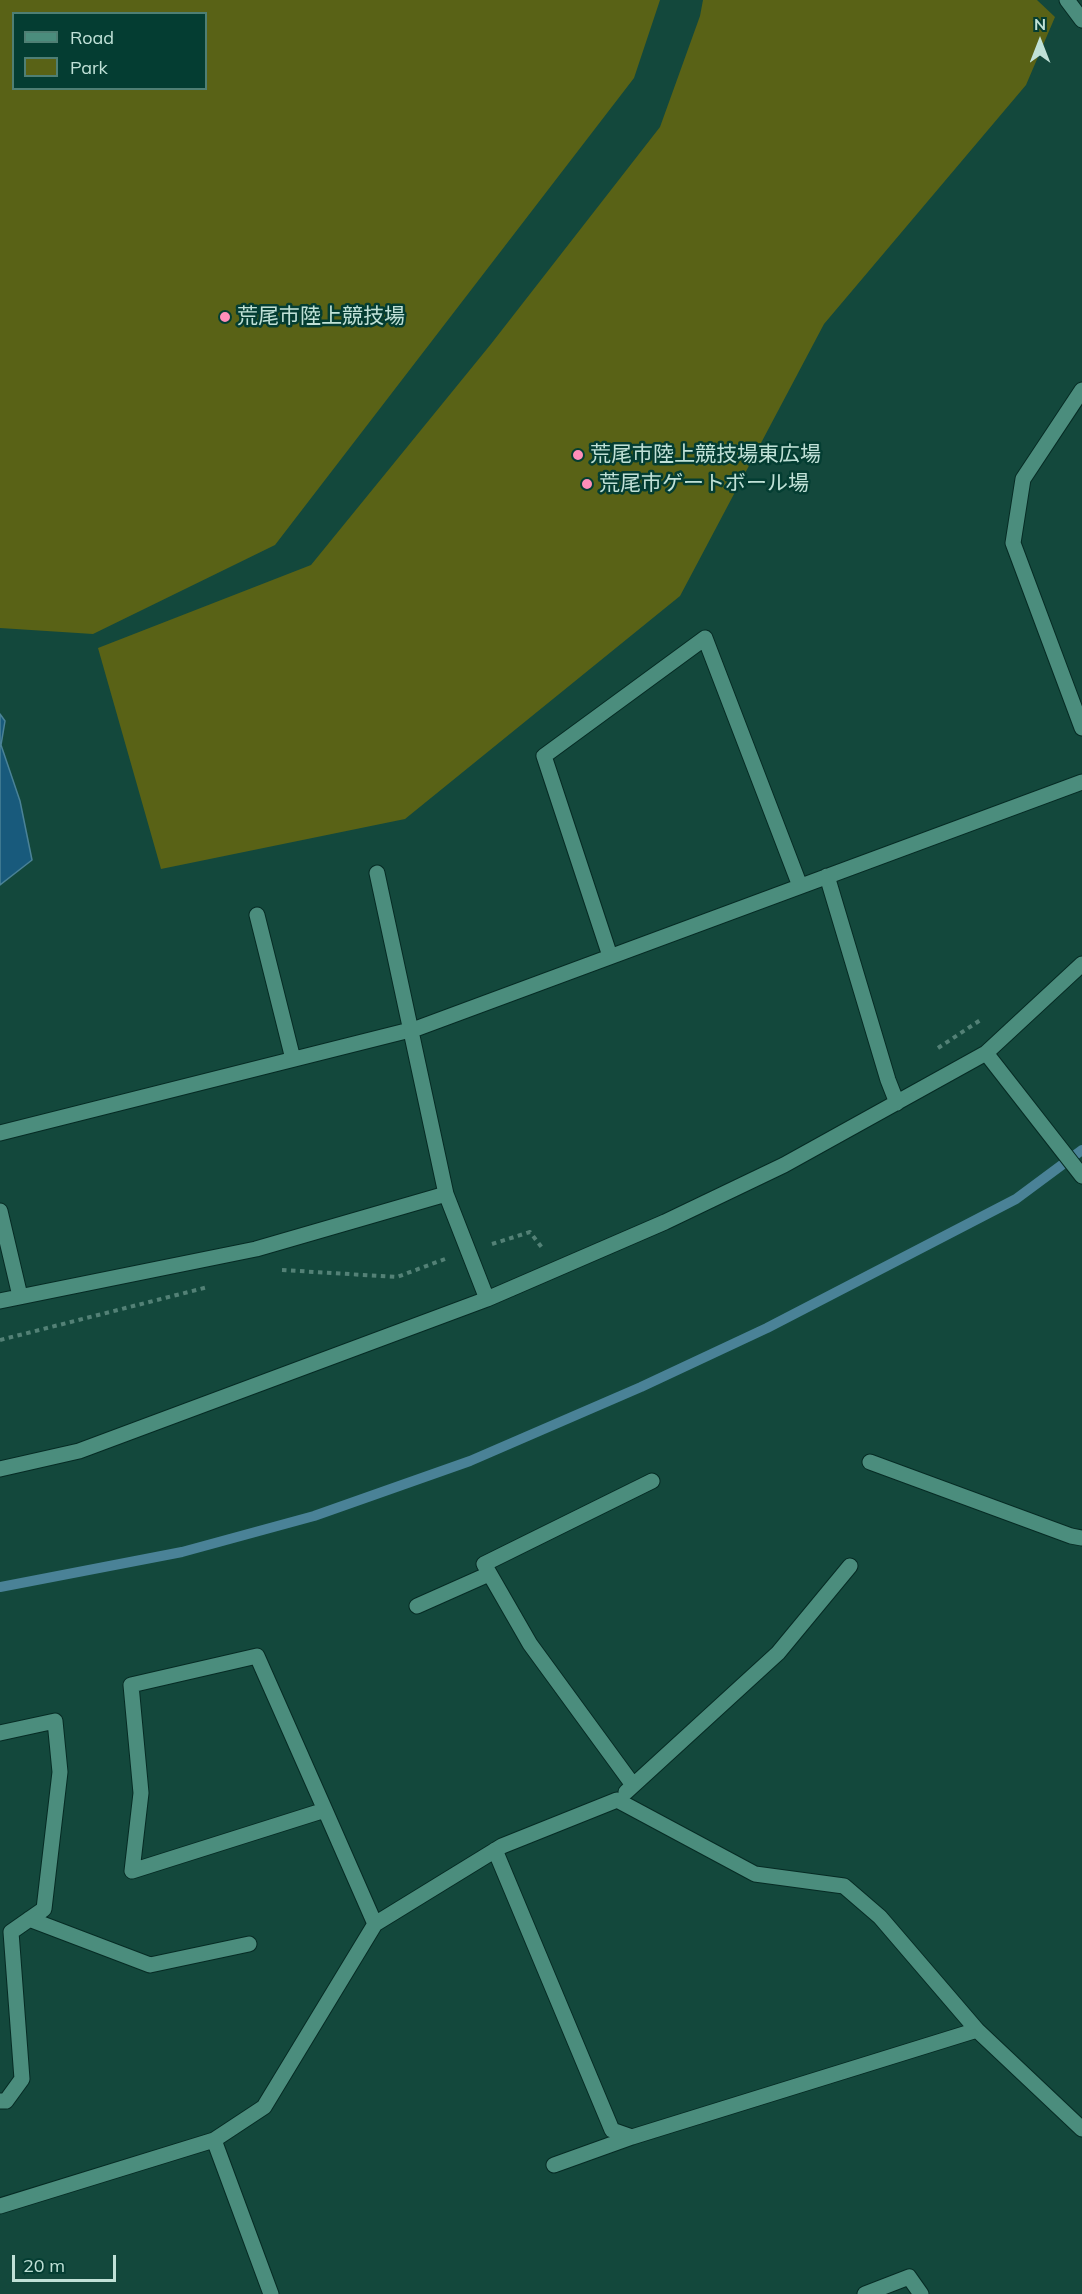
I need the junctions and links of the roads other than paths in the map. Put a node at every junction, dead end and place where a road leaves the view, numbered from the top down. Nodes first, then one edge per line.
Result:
1 (1067, 0) edge
2 (1082, 20) edge
3 (1082, 390) edge
4 (1082, 728) edge
5 (1082, 782) edge
6 (377, 873) dead end
7 (827, 876) junction
8 (800, 886) junction
9 (257, 915) dead end
10 (610, 956) junction
11 (1082, 964) edge
12 (411, 1029) junction
13 (986, 1053) junction
14 (293, 1059) junction
15 (897, 1103) junction
16 (0, 1133) edge
17 (1080, 1174) edge
18 (446, 1194) junction
19 (0, 1211) edge
20 (20, 1296) junction
21 (487, 1299) junction
22 (0, 1301) edge
23 (870, 1462) dead end
24 (0, 1469) edge
25 (652, 1480) dead end
26 (1082, 1538) edge
27 (850, 1566) dead end
28 (489, 1574) junction
29 (417, 1606) dead end
30 (0, 1733) edge
31 (633, 1785) junction
32 (617, 1800) junction
33 (325, 1810) junction
34 (495, 1850) junction
35 (29, 1919) junction
36 (375, 1924) junction
37 (5, 1933) edge
38 (249, 1944) dead end
39 (977, 2031) junction
40 (0, 2101) edge
41 (1082, 2129) edge
42 (632, 2137) junction
43 (214, 2140) junction
44 (554, 2165) dead end
45 (0, 2206) edge
46 (271, 2294) edge
47 (865, 2294) edge
48 (921, 2294) edge

1 - 2 street
3 - 4 street
5 - 7 street
6 - 12 street
7 - 8 street
7 - 15 street
8 - 10 street
8 - 10 street
9 - 14 street
10 - 12 street
11 - 13 street
12 - 14 street
12 - 18 street
13 - 15 street
13 - 17 street
14 - 16 street
15 - 21 street
18 - 20 street
18 - 21 street
19 - 20 street
20 - 22 street
21 - 24 street
23 - 26 street
25 - 28 street
27 - 31 street
28 - 29 street
28 - 31 street
30 - 35 street
31 - 32 street
32 - 34 street
32 - 39 street
33 - 33 street
33 - 36 street
34 - 36 street
34 - 42 street
35 - 37 street
35 - 38 street
36 - 43 street
37 - 40 street
39 - 41 street
39 - 42 street
42 - 44 street
43 - 45 street
43 - 46 street
47 - 48 street

